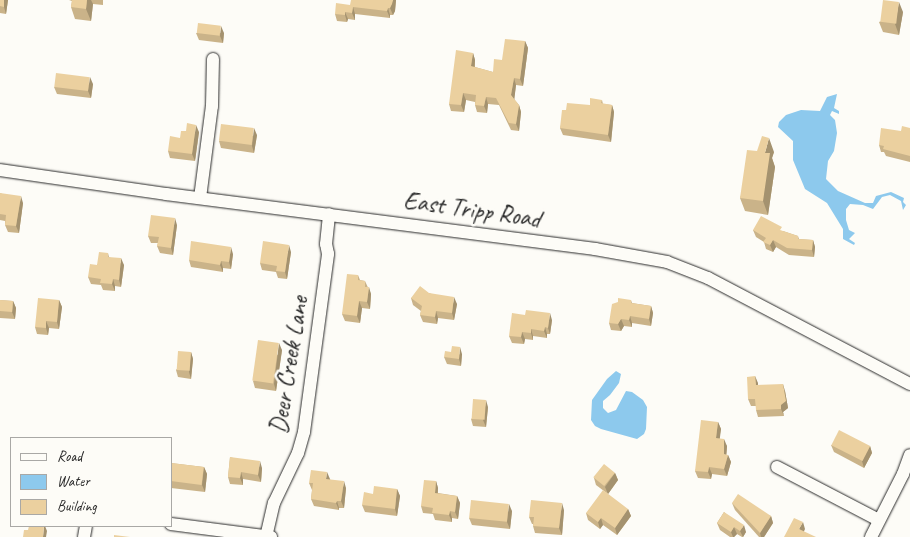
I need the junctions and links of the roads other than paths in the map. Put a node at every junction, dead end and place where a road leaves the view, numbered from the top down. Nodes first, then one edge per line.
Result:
1 (213, 59) dead end
2 (0, 170) edge
3 (200, 198) junction
4 (333, 214) junction
5 (910, 384) edge
6 (910, 455) edge
7 (777, 467) dead end
8 (879, 520) junction
9 (172, 524) edge
10 (266, 537) edge
11 (271, 537) edge
12 (871, 537) edge

1 - 3 street
2 - 3 street, East Tripp Road
3 - 4 street, East Tripp Road
4 - 5 street, East Tripp Road
4 - 10 street, Deer Creek Lane
6 - 8 street
7 - 8 street
8 - 12 street
9 - 10 street
10 - 11 street

